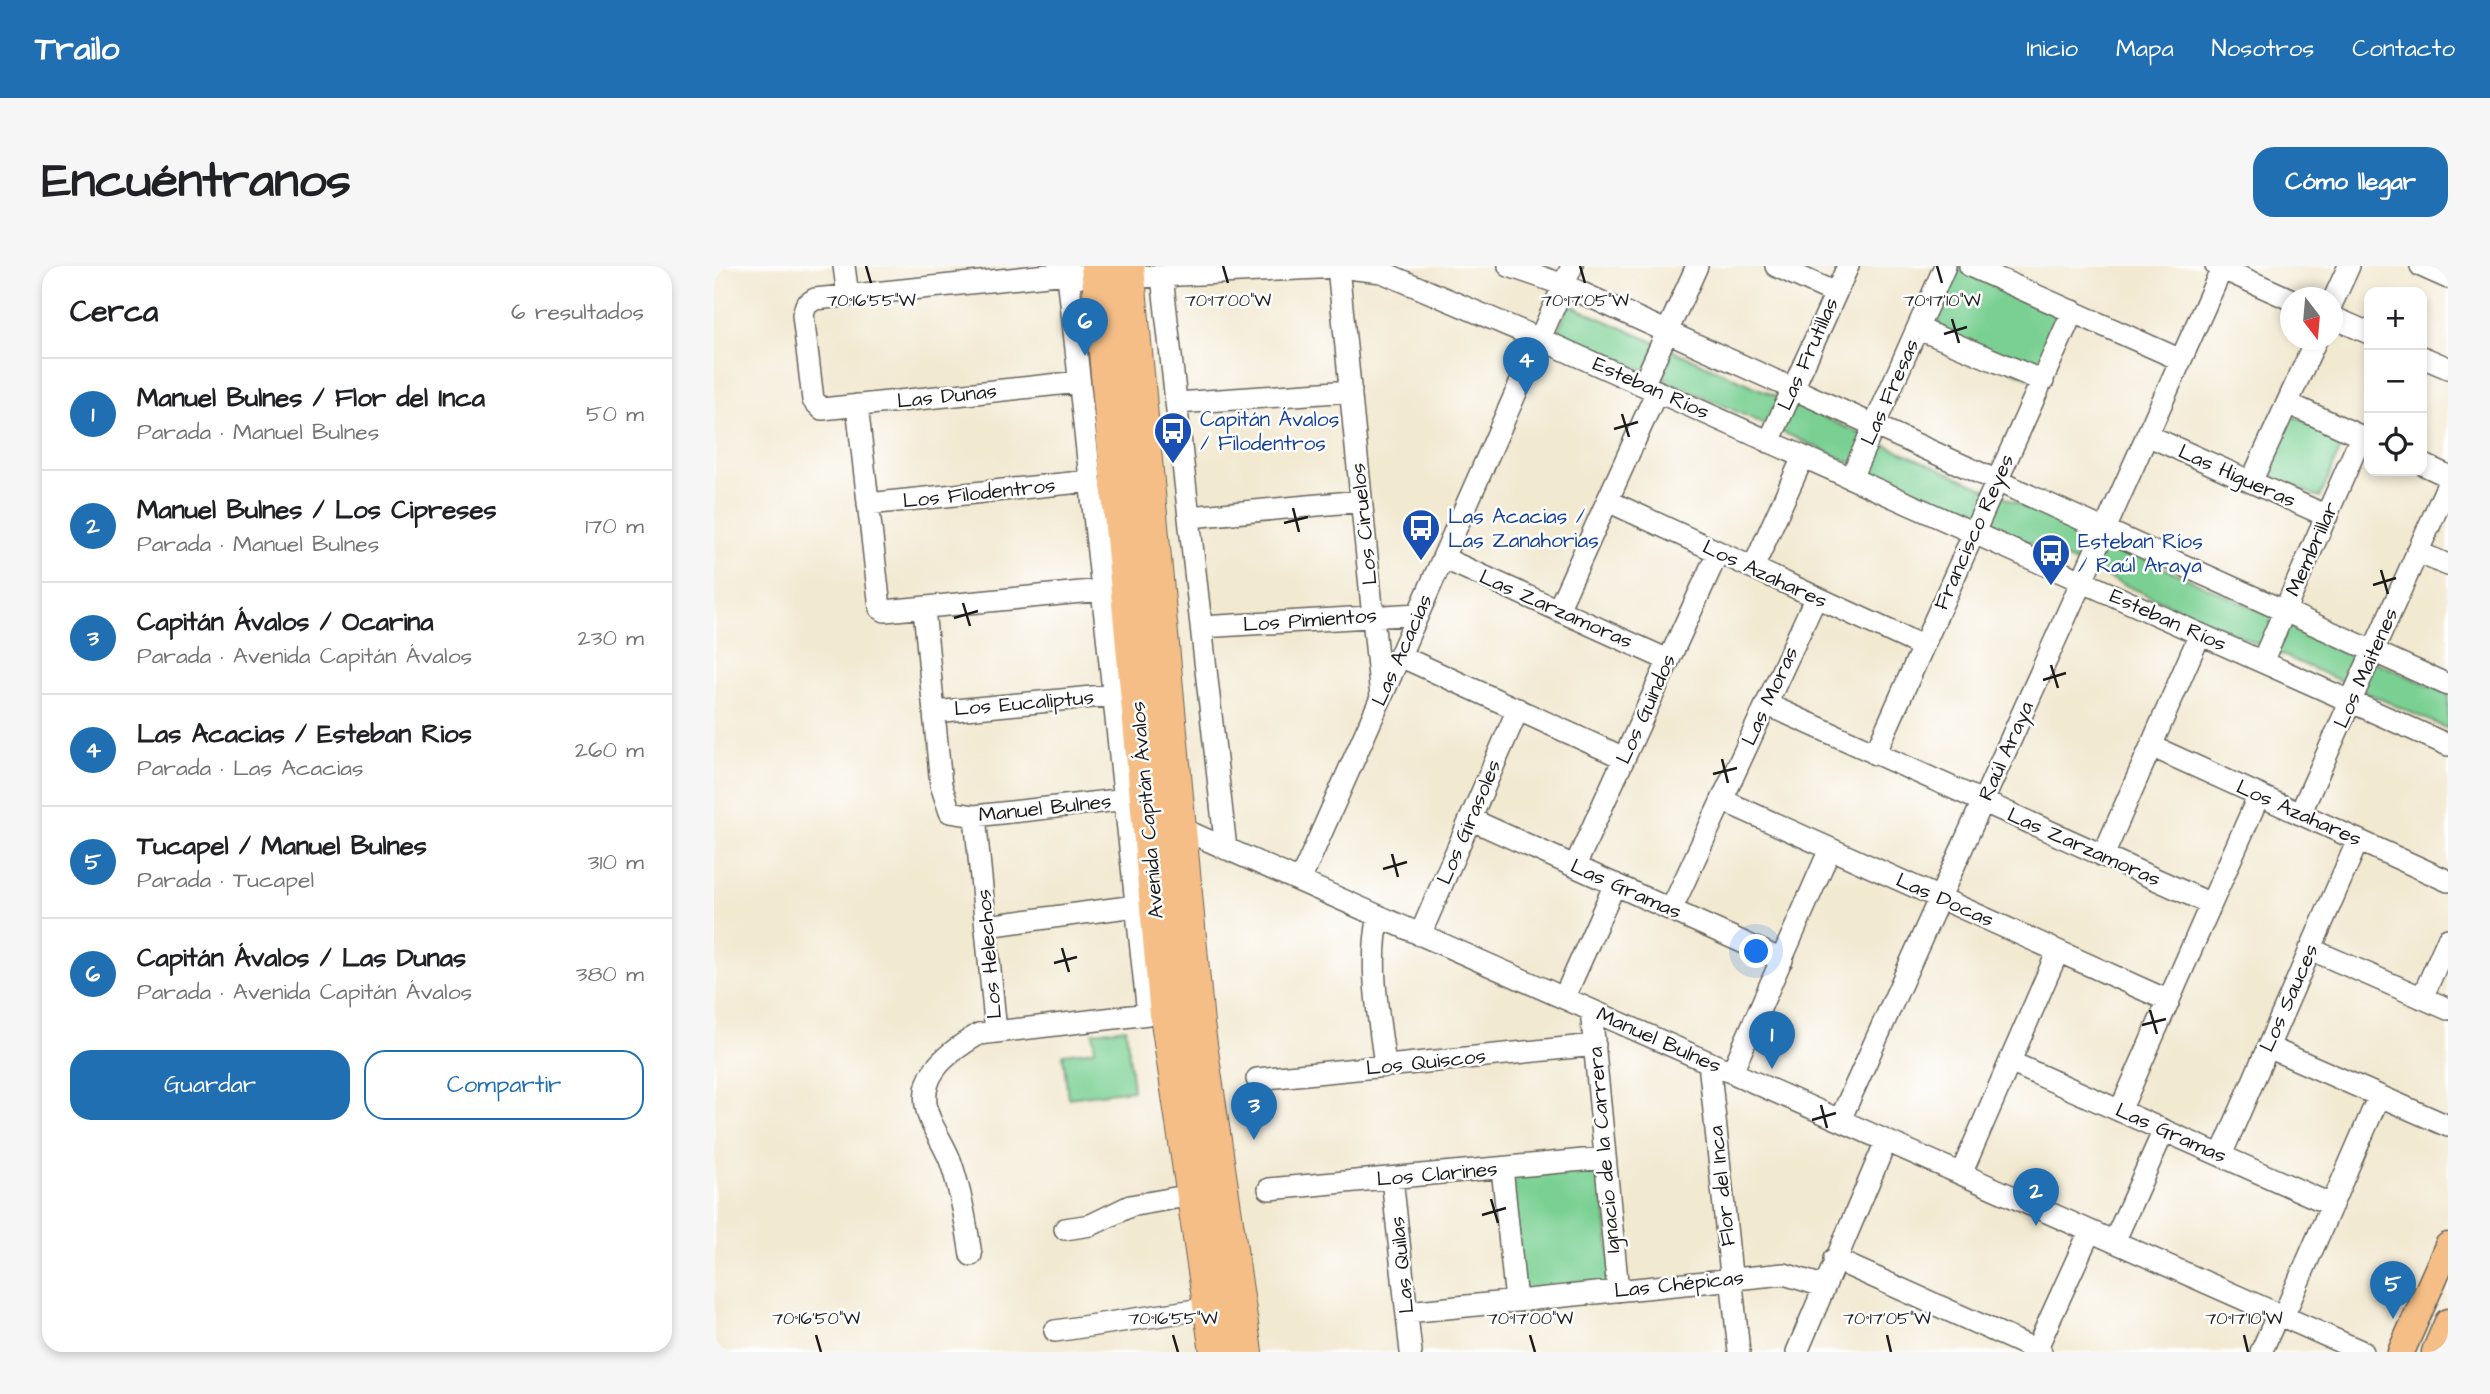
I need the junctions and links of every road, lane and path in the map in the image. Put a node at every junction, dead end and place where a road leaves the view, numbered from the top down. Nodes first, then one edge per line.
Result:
1 (844, 266) edge
2 (1509, 266) edge
3 (1697, 266) edge
4 (1776, 266) edge
5 (1848, 266) edge
6 (1945, 266) edge
7 (2350, 266) edge
8 (1338, 267) edge
9 (1975, 267) edge
10 (2221, 267) edge
11 (1383, 268) edge
12 (1098, 271) edge
13 (1171, 272) edge
14 (1568, 275) edge
15 (2340, 287) edge
16 (1835, 293) junction
17 (2280, 294) edge
18 (848, 296) junction
19 (2073, 311) junction
20 (2343, 321) edge
21 (1919, 329) junction
22 (2364, 331) edge
23 (1666, 332) junction
24 (1540, 339) junction
25 (2311, 350) edge
26 (2427, 358) edge
27 (2181, 360) junction
28 (2448, 368) edge
29 (2043, 381) junction
30 (1079, 382) junction
31 (1650, 388) junction
32 (1793, 389) junction
33 (1350, 391) junction
34 (1177, 403) junction
35 (2287, 403) junction
36 (858, 405) junction
37 (816, 406) joint
38 (1874, 426) junction
39 (2147, 435) junction
40 (2364, 438) edge
41 (2364, 440) edge
42 (1769, 442) junction
43 (1803, 457) junction
44 (2427, 466) edge
45 (2448, 475) edge
46 (1851, 478) junction
47 (1090, 481) junction
48 (1996, 482) junction
49 (2251, 482) junction
50 (2448, 484) edge
51 (1362, 501) junction
52 (1608, 501) junction
53 (868, 504) junction
54 (2326, 516) junction
55 (1190, 517) junction
56 (2104, 531) junction
57 (1972, 532) junction
58 (1718, 552) junction
59 (2417, 552) junction
60 (1443, 558) junction
61 (2448, 565) edge
62 (1753, 568) junction
63 (2082, 581) junction
64 (1102, 590) junction
65 (1816, 597) junction
66 (924, 609) junction
67 (1558, 610) junction
68 (2284, 612) junction
69 (1418, 614) junction
70 (1373, 616) junction
71 (1202, 627) junction
72 (2200, 634) junction
73 (1922, 646) junction
74 (2373, 652) junction
75 (1400, 656) junction
76 (1668, 660) junction
77 (2262, 662) junction
78 (2448, 685) edge
79 (1113, 695) junction
80 (1381, 698) junction
81 (2351, 701) junction
82 (1766, 705) junction
83 (1518, 709) junction
84 (934, 712) junction
85 (2448, 745) edge
86 (2151, 746) junction
87 (1875, 754) junction
88 (1624, 758) junction
89 (2259, 795) junction
90 (1722, 800) junction
91 (1984, 802) junction
92 (1139, 803) junction
93 (2300, 814) junction
94 (975, 816) junction
95 (1470, 819) junction
96 (1179, 828) junction
97 (2358, 840) junction
98 (1226, 849) junction
99 (1830, 849) junction
100 (2103, 856) junction
101 (1574, 866) junction
102 (1300, 881) junction
103 (2448, 881) edge
104 (1615, 884) junction
105 (1940, 898) junction
106 (1146, 904) junction
107 (2211, 904) junction
108 (1671, 910) junction
109 (1380, 916) junction
110 (987, 926) junction
111 (1420, 935) junction
112 (2448, 939) edge
113 (2311, 949) junction
114 (2058, 951) junction
115 (1782, 960) junction
116 (1564, 998) junction
117 (2422, 998) junction
118 (2169, 1001) junction
119 (2448, 1009) edge
120 (1591, 1010) junction
121 (996, 1032) junction
122 (1594, 1045) junction
123 (2268, 1047) junction
124 (1709, 1062) junction
125 (2010, 1062) junction
126 (1385, 1066) junction
127 (1732, 1072) junction
128 (1257, 1079) dead end
129 (2379, 1096) junction
130 (2120, 1111) junction
131 (1840, 1120) junction
132 (2448, 1126) edge
133 (2164, 1130) junction
134 (1886, 1141) junction
135 (2221, 1155) junction
136 (1605, 1158) junction
137 (1502, 1168) junction
138 (1961, 1174) junction
139 (1392, 1178) junction
140 (1269, 1189) dead end
141 (1192, 1195) junction
142 (2332, 1205) junction
143 (1065, 1229) dead end
144 (2090, 1231) junction
145 (2114, 1242) junction
146 (2448, 1246) edge
147 (971, 1255) dead end
148 (1834, 1259) junction
149 (1731, 1279) junction
150 (1823, 1286) junction
151 (1618, 1290) junction
152 (1516, 1301) junction
153 (1209, 1308) junction
154 (1407, 1312) junction
155 (2281, 1315) junction
156 (2448, 1322) edge
157 (1055, 1331) dead end
158 (2037, 1351) edge
159 (1216, 1352) edge
160 (1246, 1352) edge
161 (1411, 1352) edge
162 (1739, 1352) edge
163 (1797, 1352) edge
164 (2261, 1352) edge
165 (2363, 1352) edge
166 (2401, 1352) edge
167 (2435, 1352) edge

1 - 18 street
2 - 14 street
3 - 23 street
4 - 16 street
5 - 16 street, Las Frutillas
6 - 21 street, Las Fresas
7 - 15 street
8 - 11 street, Esteban Ríos
8 - 13 street, Esteban Ríos
8 - 33 street, Los Ciruelos
9 - 19 street
10 - 17 street
10 - 27 street, Raúl Araya
11 - 24 street, Esteban Ríos
12 - 13 street, Esteban Ríos
12 - 18 street, Esteban Ríos
12 - 30 street, Avenida Capitán Ávalos
12 - 92 highway, Avenida Capitán Ávalos
12 - 96 highway, Avenida Capitán Ávalos
13 - 34 street
14 - 23 street
14 - 24 street, Las Acacias
16 - 32 street, Las Frutillas
18 - 37 street, Esteban Ríos
19 - 27 street
19 - 29 street, Francisco Reyes
20 - 22 street
21 - 29 street
21 - 38 street, Las Fresas
23 - 31 street
23 - 32 street
24 - 31 street, Esteban Ríos
24 - 60 street, Las Acacias
25 - 35 street
26 - 28 street
27 - 39 street, Raúl Araya
29 - 48 street, Francisco Reyes
30 - 36 street, Las Dunas
30 - 47 street, Avenida Capitán Ávalos
31 - 42 street, Esteban Ríos
31 - 52 street
32 - 38 street
32 - 42 street, Las Frutillas
33 - 34 street
33 - 51 street, Los Ciruelos
34 - 55 street
35 - 40 street
35 - 49 street
36 - 37 street, Las Dunas
36 - 53 street
38 - 46 street, Las Fresas
38 - 48 street
39 - 49 street, Las Higueras
39 - 56 street, Raúl Araya
41 - 54 street, Membrillar
42 - 43 street, Esteban Ríos
43 - 46 street, Esteban Ríos
43 - 62 street
44 - 45 street
46 - 57 street, Esteban Ríos
47 - 53 street, Los Filodentros
47 - 64 street, Avenida Capitán Ávalos
48 - 56 street
48 - 57 street, Francisco Reyes
49 - 54 street, Las Higueras
50 - 59 street, Los Maitenes
51 - 55 street
51 - 70 street, Los Ciruelos
52 - 58 street, Los Azahares
52 - 67 street
53 - 66 street
54 - 68 street, Membrillar
55 - 71 street
56 - 63 street, Raúl Araya
56 - 68 street
57 - 63 street, Esteban Ríos
57 - 73 street, Francisco Reyes
58 - 62 street, Los Azahares
58 - 76 street, Los Guindos
59 - 61 street
59 - 74 street, Los Maitenes
60 - 67 street, Las Zarzamoras
60 - 69 street, Las Acacias
62 - 65 street, Los Azahares
63 - 72 street, Esteban Ríos
63 - 91 street, Raúl Araya
64 - 66 street
64 - 79 street, Avenida Capitán Ávalos
65 - 73 street, Los Azahares
65 - 82 street, Las Moras
66 - 84 street
67 - 76 street, Las Zarzamoras
68 - 74 street
68 - 77 street, Membrillar
69 - 70 street, Los Pimientos
69 - 75 street, Las Acacias
70 - 71 street, Los Pimientos
70 - 80 street, Los Ciruelos
71 - 98 street
72 - 77 street, Esteban Ríos
72 - 86 street
73 - 87 street, Francisco Reyes
74 - 78 street
74 - 81 street, Los Maitenes
75 - 80 street, Las Acacias
75 - 83 street
76 - 88 street, Los Guindos
77 - 81 street, Esteban Ríos
79 - 84 street, Los Eucaliptus
79 - 92 street, Avenida Capitán Ávalos
80 - 102 street, Las Acacias
81 - 85 street, Esteban Ríos
81 - 93 street, Los Maitenes
82 - 87 street, Las Zarzamoras
82 - 90 street, Las Moras
83 - 88 street
83 - 95 street, Los Girasoles
84 - 94 street, Manuel Bulnes
86 - 89 street, Los Azahares
86 - 100 street
87 - 91 street, Las Zarzamoras
88 - 101 street, Los Guindos
89 - 93 street, Los Azahares
89 - 107 street
90 - 99 street, Las Docas
90 - 108 street, Las Moras
91 - 100 street, Las Zarzamoras
91 - 105 street, Raúl Araya
92 - 94 street, Manuel Bulnes
92 - 96 street, Manuel Bulnes
92 - 106 highway, Avenida Capitán Ávalos
93 - 97 street, Los Azahares
94 - 110 street, Los Helechos
95 - 101 street, Las Gramas
95 - 111 street, Los Girasoles
96 - 98 street, Manuel Bulnes
96 - 160 highway, Avenida Capitán Ávalos
97 - 103 street, Los Azahares
97 - 113 street, Los Sauces
98 - 102 street, Manuel Bulnes
99 - 105 street, Las Docas
99 - 115 street
100 - 107 street, Las Zarzamoras
101 - 104 street, Las Gramas
102 - 109 street, Manuel Bulnes
104 - 108 street, Las Gramas
104 - 116 street
105 - 114 street, Las Docas
105 - 131 street, Raúl Araya
106 - 110 street
106 - 121 street, Avenida Capitán Ávalos
106 - 141 highway, Avenida Capitán Ávalos
107 - 118 street
108 - 115 street, Las Gramas
109 - 111 street, Manuel Bulnes
109 - 126 street
110 - 121 street, Los Helechos
111 - 116 street, Manuel Bulnes
112 - 117 street
113 - 117 street
113 - 123 street, Los Sauces
114 - 118 street, Las Docas
114 - 125 street
115 - 127 street
116 - 120 street, Manuel Bulnes
117 - 119 street
118 - 130 street
120 - 122 street, Ignacio de la Carrera
120 - 124 street, Manuel Bulnes
121 - 147 street, Los Helechos
122 - 126 street, Los Quiscos
122 - 136 street, Ignacio de la Carrera
123 - 129 street
123 - 135 street, Los Sauces
124 - 127 street, Manuel Bulnes
124 - 149 street, Flor del Inca
125 - 130 street, Las Gramas
125 - 138 street
126 - 128 street, Los Quiscos
127 - 131 street, Manuel Bulnes
129 - 132 street
129 - 142 street
130 - 133 street, Las Gramas
131 - 134 street, Manuel Bulnes
133 - 135 street, Las Gramas
133 - 145 street
134 - 138 street, Manuel Bulnes
134 - 148 street
135 - 142 street, Las Gramas
136 - 137 street, Los Clarines
136 - 151 street, Ignacio de la Carrera
137 - 139 street, Los Clarines
137 - 152 street
138 - 144 street, Manuel Bulnes
139 - 140 street, Los Clarines
139 - 154 street, Las Quilas
141 - 143 street
141 - 153 highway, Avenida Capitán Ávalos
142 - 155 street
144 - 145 street, Manuel Bulnes
144 - 158 street
145 - 155 street, Manuel Bulnes
146 - 166 main road
148 - 150 street
148 - 158 street
149 - 150 street, Las Chépicas
149 - 151 street, Las Chépicas
149 - 162 street, Flor del Inca
150 - 163 street
151 - 152 street, Las Chépicas
152 - 154 street, Las Chépicas
153 - 157 street
153 - 159 highway, Avenida Capitán Ávalos
154 - 161 street, Las Quilas
155 - 164 street
155 - 165 street, Manuel Bulnes
156 - 167 main road

